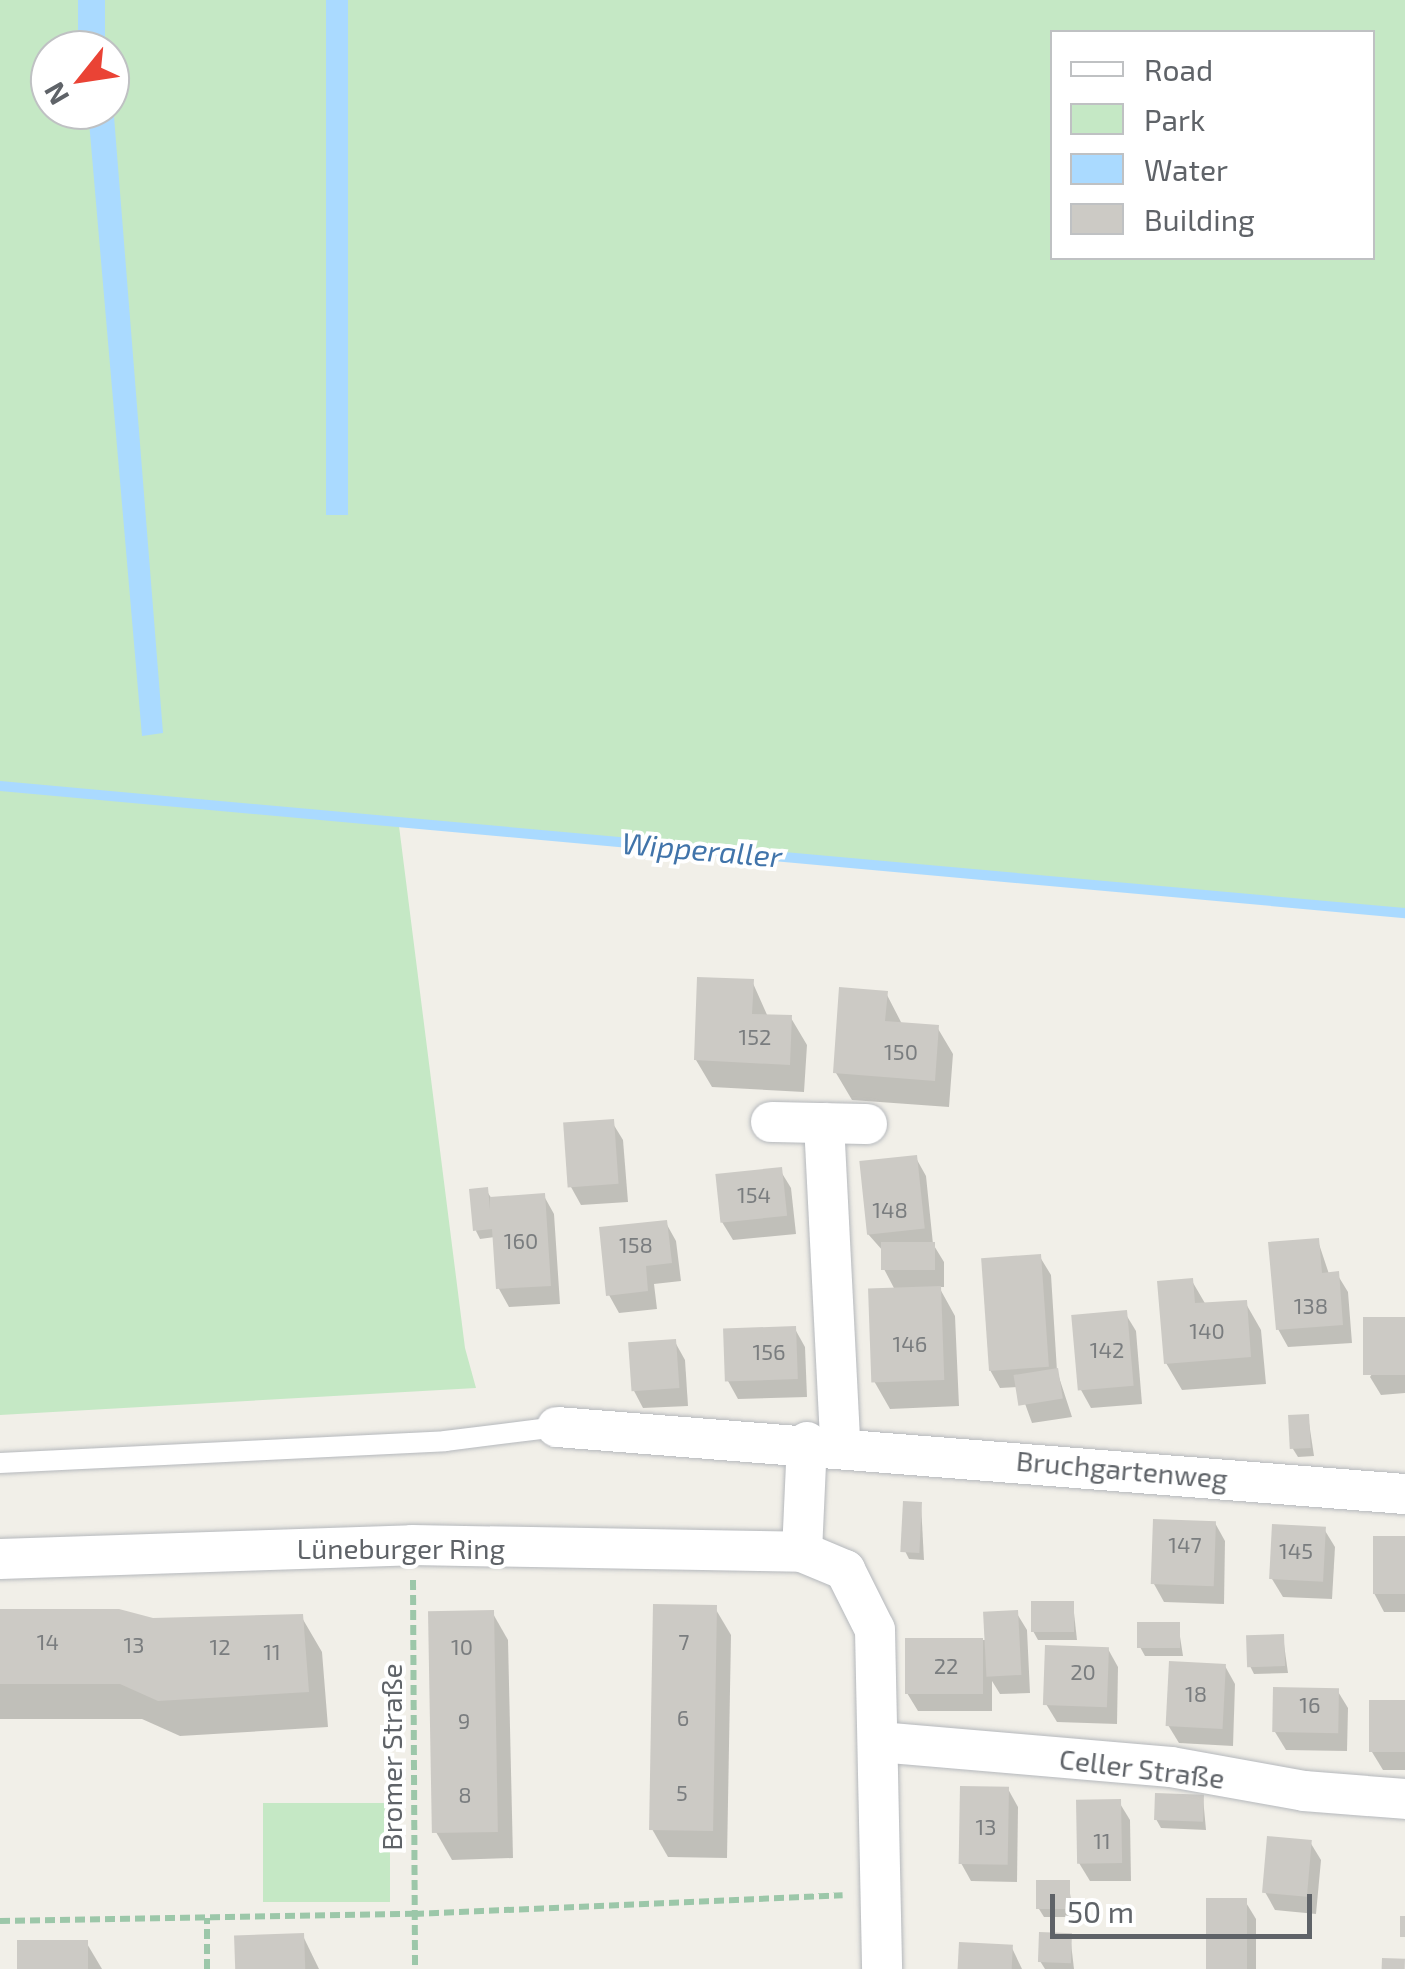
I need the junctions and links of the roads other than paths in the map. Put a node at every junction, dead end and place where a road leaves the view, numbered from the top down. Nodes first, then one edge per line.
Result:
1 (770, 1122) dead end
2 (824, 1124) junction
3 (867, 1124) dead end
4 (557, 1426) joint
5 (823, 1443) junction
6 (0, 1462) edge
7 (1405, 1494) edge
8 (802, 1552) junction
9 (0, 1559) edge
10 (878, 1742) junction
11 (1405, 1799) edge
12 (882, 1969) edge

1 - 2 street
2 - 3 street
2 - 5 street
4 - 5 street, Bruchgartenweg
4 - 6 lane
5 - 7 street, Bruchgartenweg
5 - 8 street
8 - 9 street, Lüneburger Ring
8 - 10 street, Lüneburger Ring
10 - 11 street, Celler Straße
10 - 12 street, Lüneburger Ring

